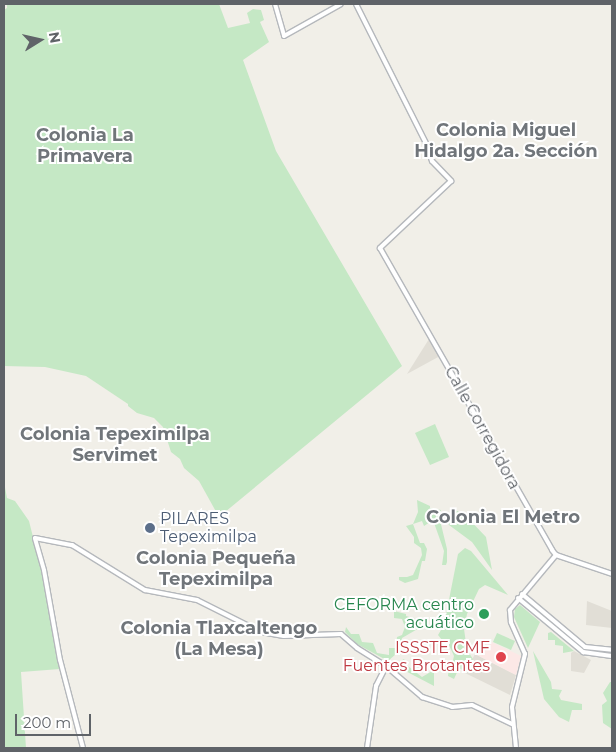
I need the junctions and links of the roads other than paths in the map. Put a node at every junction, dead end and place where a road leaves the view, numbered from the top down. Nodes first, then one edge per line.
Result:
1 (275, 4) edge
2 (341, 4) edge
3 (356, 4) edge
4 (556, 555) junction
5 (612, 574) edge
6 (522, 594) junction
7 (518, 598) junction
8 (564, 631) junction
9 (561, 634) junction
10 (612, 650) edge
11 (612, 656) edge
12 (386, 666) junction
13 (512, 724) junction
14 (83, 748) edge
15 (367, 748) edge
16 (516, 748) edge

1 - 2 street
3 - 4 street, Calle Corregidora
4 - 5 street
4 - 6 street
6 - 7 street
6 - 8 street
7 - 9 street
7 - 13 street
8 - 9 street
8 - 10 street
9 - 11 street
12 - 13 street
12 - 14 street
12 - 15 street
13 - 16 street

